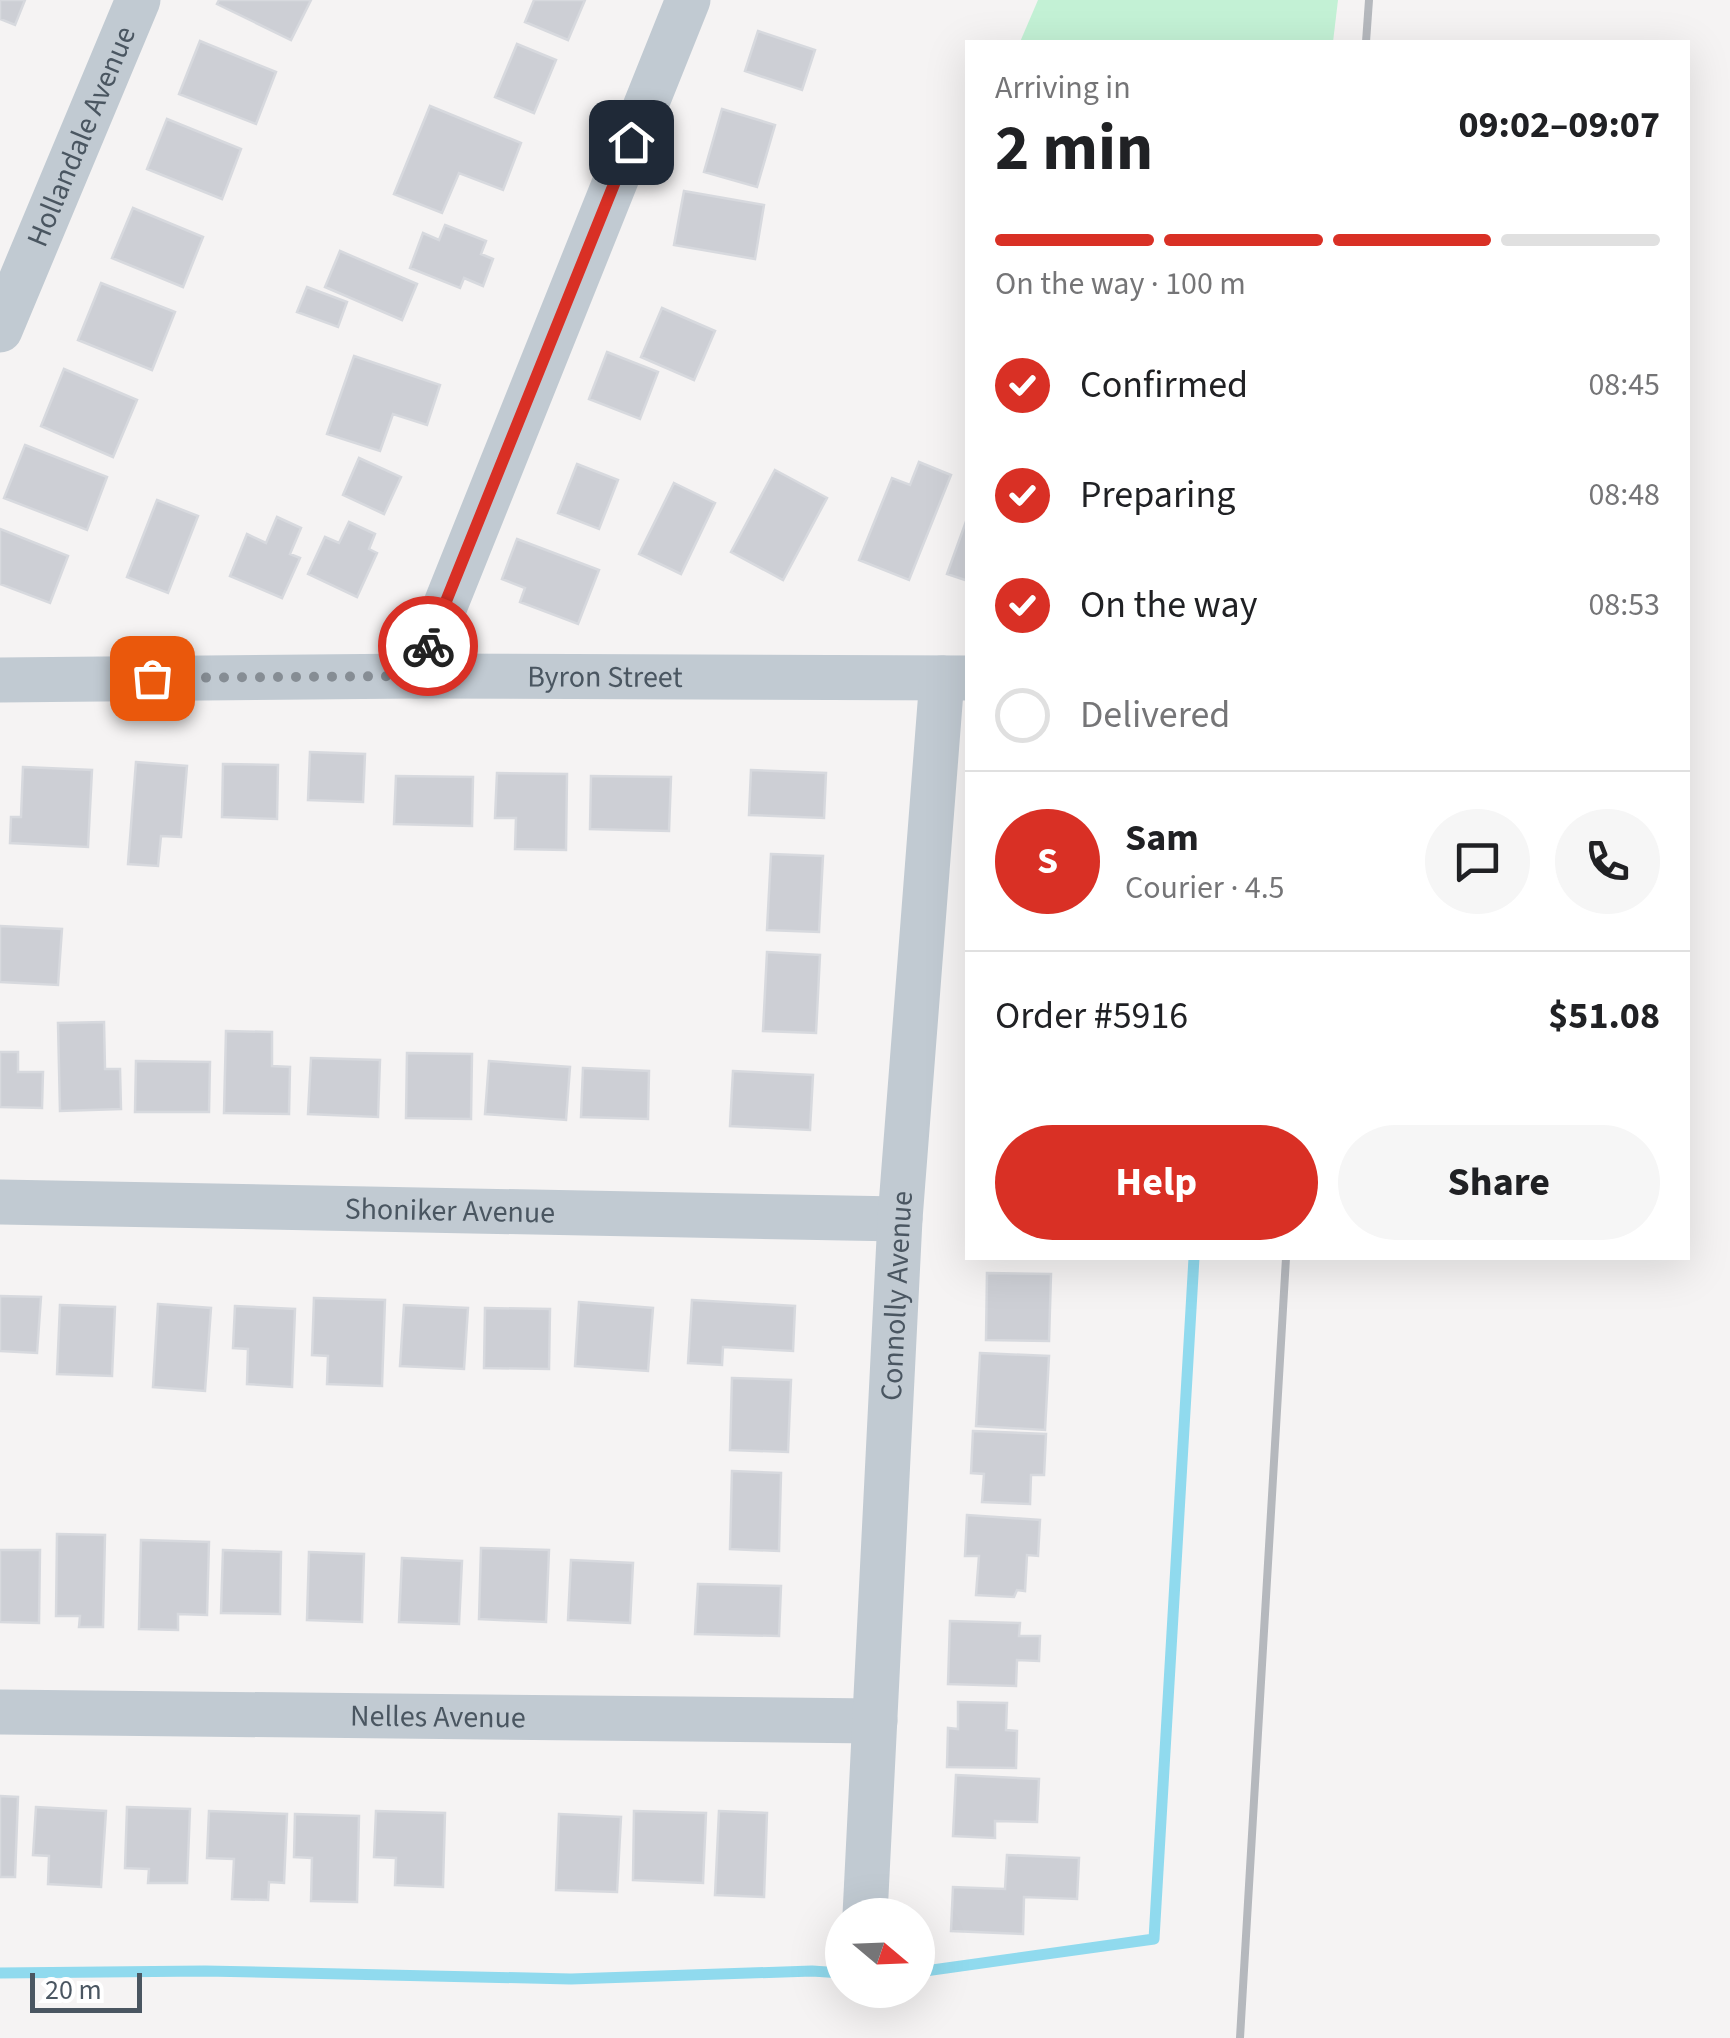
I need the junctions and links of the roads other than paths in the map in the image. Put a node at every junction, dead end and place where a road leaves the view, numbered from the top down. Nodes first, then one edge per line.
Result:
1 (138, 0) edge
2 (688, 0) edge
3 (0, 330) edge
4 (416, 676) junction
5 (955, 678) edge
6 (0, 680) edge
7 (0, 1202) edge
8 (900, 1218) junction
9 (0, 1712) edge
10 (875, 1721) junction
11 (866, 1898) edge

1 - 3 street, Hollandale Avenue
2 - 4 street
4 - 5 street, Byron Street
4 - 6 street, Byron Street
5 - 8 street, Connolly Avenue
7 - 8 street, Shoniker Avenue
8 - 10 street, Connolly Avenue
9 - 10 street, Nelles Avenue
10 - 11 street, Connolly Avenue

